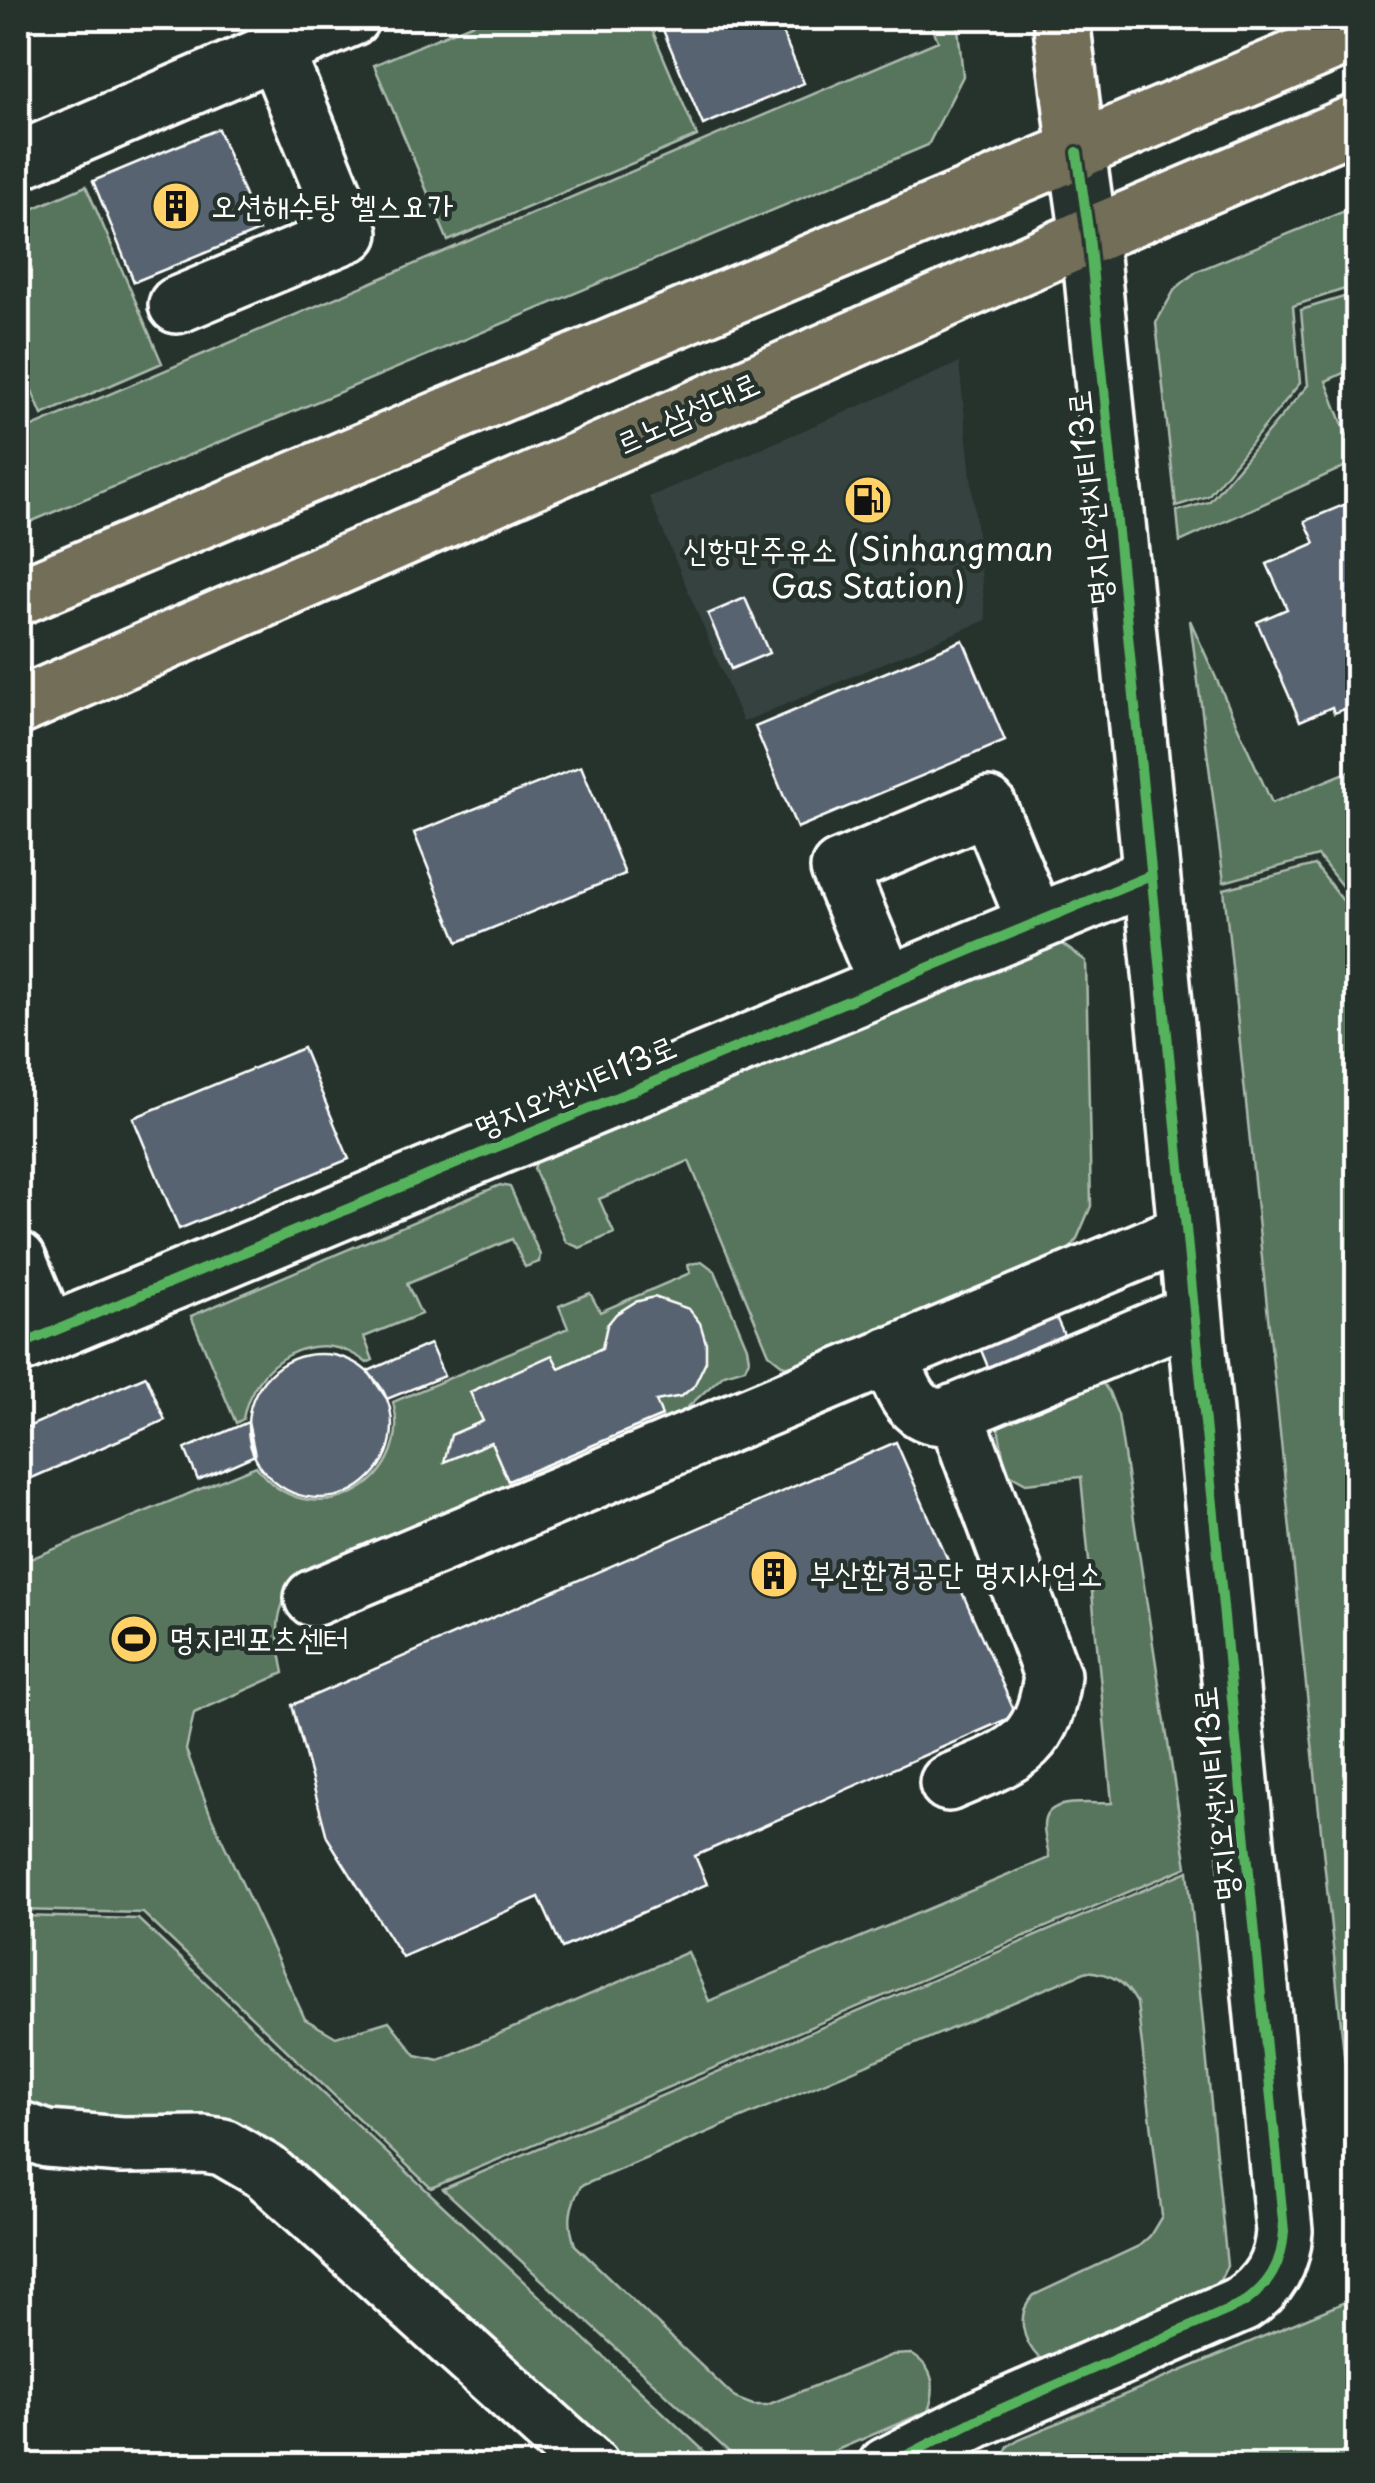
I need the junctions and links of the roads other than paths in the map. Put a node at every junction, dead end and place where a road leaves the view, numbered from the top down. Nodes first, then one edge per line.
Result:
1 (351, 18) edge
2 (1061, 18) edge
3 (1358, 32) edge
4 (275, 50) junction
5 (1358, 122) edge
6 (1077, 152) junction
7 (18, 161) edge
8 (1090, 236) junction
9 (176, 305) dead end
10 (32, 586) edge
11 (18, 707) edge
12 (1151, 876) junction
13 (1036, 923) junction
14 (887, 985) junction
15 (1186, 1232) junction
16 (18, 1260) edge
17 (1194, 1313) junction
18 (33, 1340) edge
19 (889, 1355) junction
20 (955, 1412) junction
21 (313, 1598) dead end
22 (948, 1784) dead end
23 (18, 2129) edge
24 (591, 2466) edge
25 (886, 2466) edge

1 - 4 street
2 - 6 main road
3 - 6 main road
4 - 7 street
4 - 9 street
5 - 8 main road, 르노삼성대로
6 - 8 street, 명지오션시티13로
6 - 10 main road
8 - 11 main road, 르노삼성대로
8 - 12 street, 명지오션시티13로
12 - 13 street, 명지오션시티13로
12 - 15 street, 명지오션시티13로
13 - 14 street, 명지오션시티13로
13 - 14 street
14 - 18 street, 명지오션시티13로
15 - 17 street, 명지오션시티13로
15 - 19 street
16 - 18 street
17 - 20 street
17 - 25 street, 명지오션시티13로
19 - 20 street
19 - 21 street
20 - 22 street
23 - 24 street

